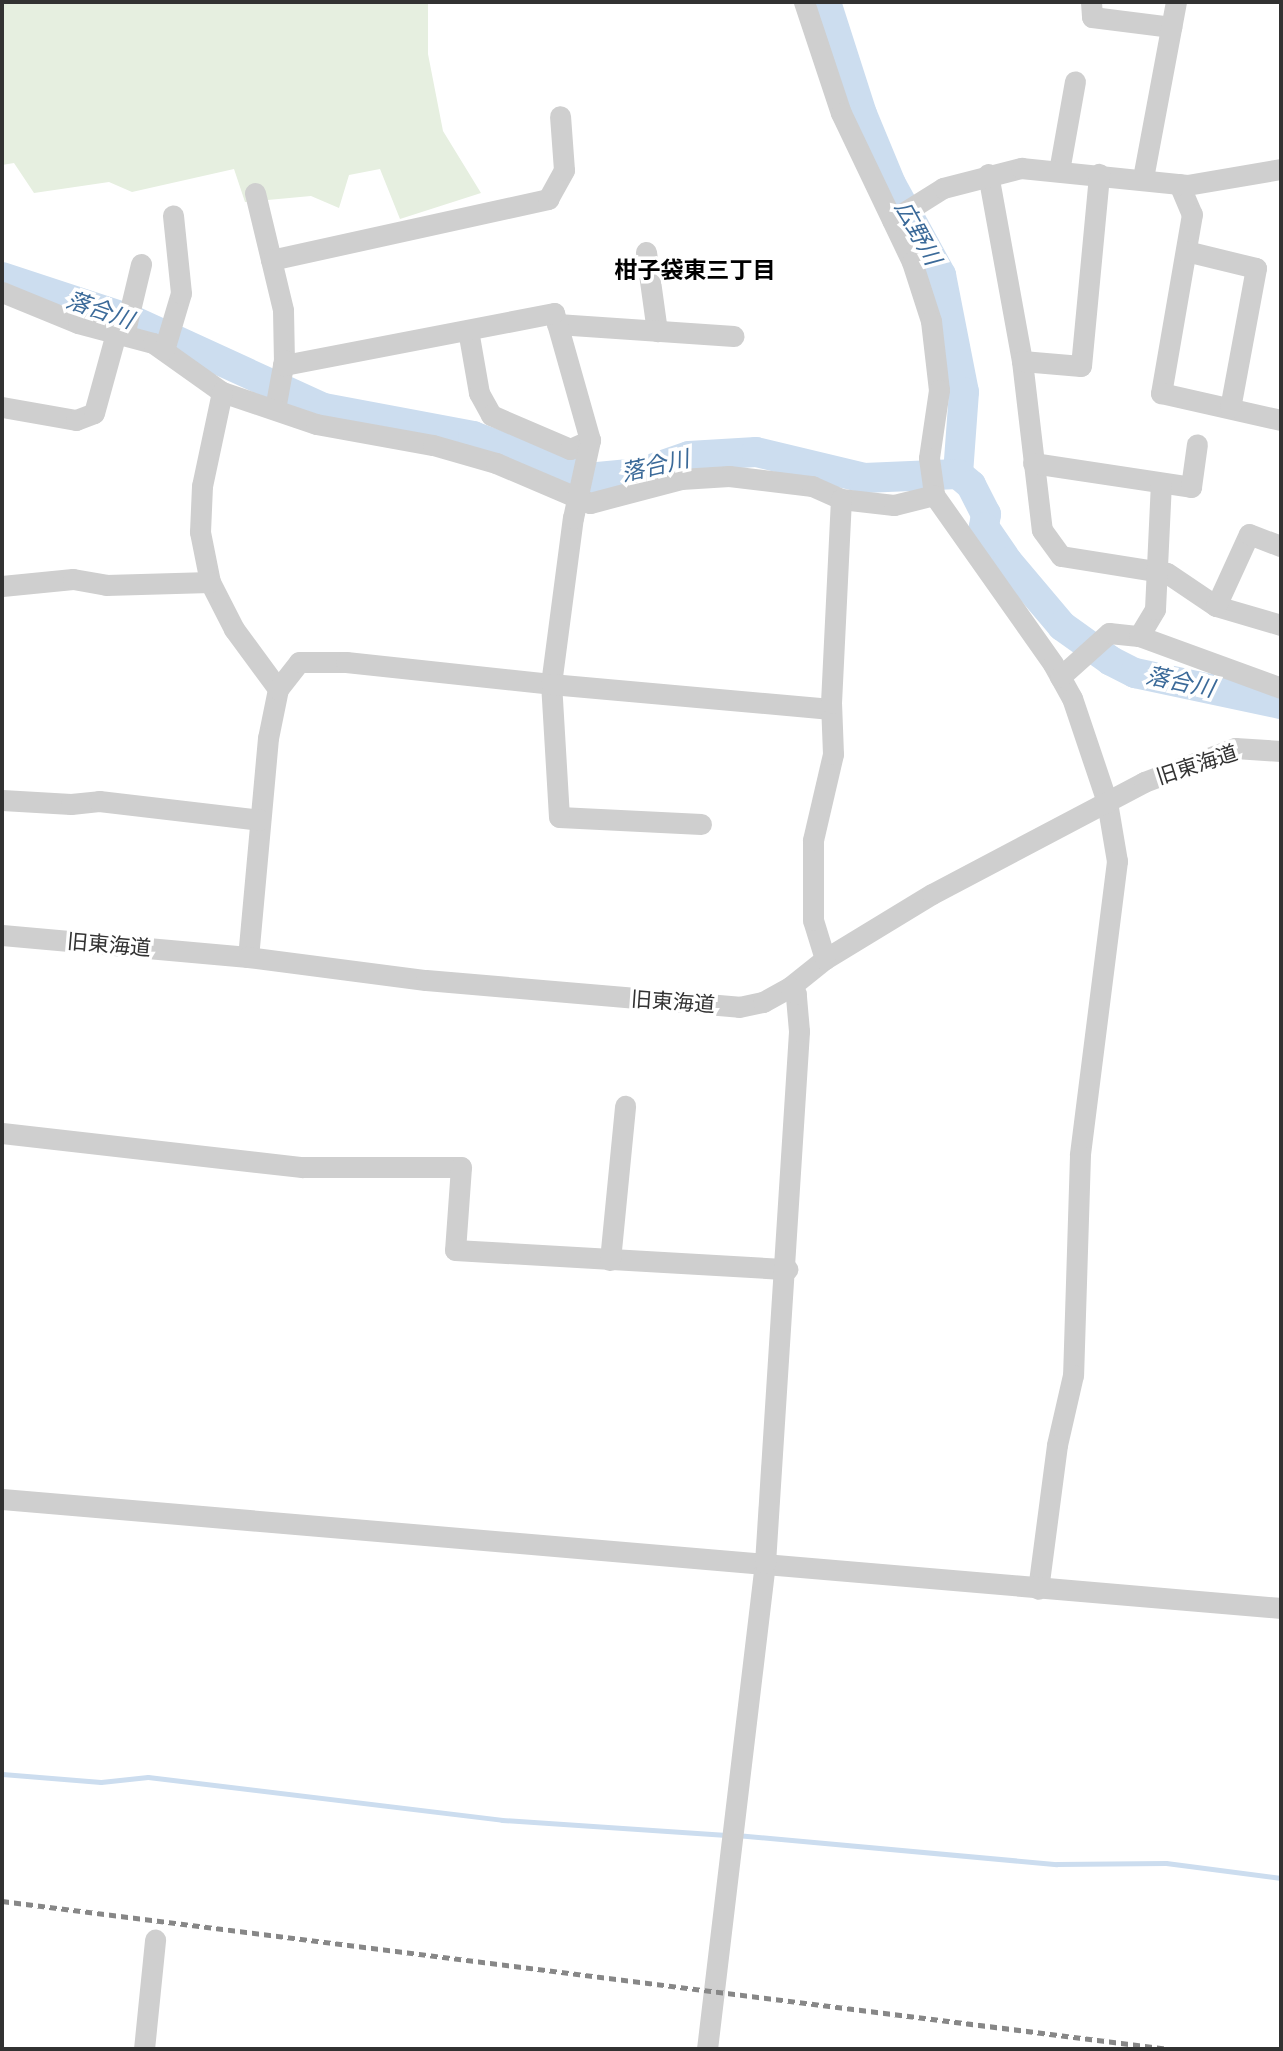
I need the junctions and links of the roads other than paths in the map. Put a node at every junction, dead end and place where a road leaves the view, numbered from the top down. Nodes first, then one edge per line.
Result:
1 (804, 2) edge
2 (1091, 2) edge
3 (1176, 2) edge
4 (1171, 27) junction
5 (1075, 81) dead end
6 (560, 116) dead end
7 (1281, 169) edge
8 (1059, 171) junction
9 (988, 174) junction
10 (1099, 174) junction
11 (1143, 178) junction
12 (1179, 184) junction
13 (255, 193) dead end
14 (173, 215) dead end
15 (892, 220) junction
16 (1186, 251) junction
17 (646, 252) dead end
18 (271, 260) junction
19 (141, 264) dead end
20 (6, 296) edge
21 (557, 324) junction
22 (124, 326) junction
23 (468, 330) junction
24 (657, 331) junction
25 (734, 336) dead end
26 (167, 341) junction
27 (1022, 361) junction
28 (283, 365) junction
29 (222, 392) junction
30 (2, 407) edge
31 (1230, 408) junction
32 (275, 409) junction
33 (1281, 420) edge
34 (590, 440) junction
35 (1197, 444) dead end
36 (1032, 463) junction
37 (1161, 483) junction
38 (934, 495) junction
39 (579, 498) junction
40 (841, 499) junction
41 (1281, 546) edge
42 (1160, 572) junction
43 (211, 582) junction
44 (2, 586) edge
45 (1216, 606) junction
46 (1281, 625) edge
47 (1139, 636) junction
48 (1060, 677) junction
49 (551, 684) junction
50 (1281, 688) edge
51 (278, 689) junction
52 (831, 709) junction
53 (1281, 751) edge
54 (2, 800) edge
55 (1107, 802) junction
56 (260, 820) junction
57 (701, 824) dead end
58 (2, 935) edge
59 (247, 957) junction
60 (825, 959) junction
61 (790, 987) junction
62 (625, 1106) dead end
63 (2, 1133) edge
64 (610, 1260) junction
65 (787, 1269) junction
66 (2, 1499) edge
67 (765, 1563) junction
68 (1038, 1589) junction
69 (1281, 1608) edge
70 (155, 1940) dead end
71 (144, 2049) edge
72 (707, 2049) edge

1 - 15 street
2 - 4 street
3 - 4 street
4 - 11 street
5 - 8 street
6 - 18 street
7 - 12 street
8 - 9 street
8 - 10 street
9 - 15 street
9 - 27 street
10 - 11 street
10 - 27 street
11 - 12 street
12 - 16 street
13 - 18 street
14 - 26 street
15 - 38 street
16 - 31 street
16 - 31 street
17 - 24 street
18 - 28 street
19 - 22 street
20 - 22 street
21 - 23 street
21 - 24 street
21 - 34 street
22 - 26 street
22 - 30 street
23 - 28 street
23 - 34 street
24 - 25 street
26 - 29 street
27 - 36 street
28 - 32 street
29 - 32 street
29 - 43 street
31 - 33 street
32 - 39 street
34 - 39 street
35 - 37 street
36 - 37 street
36 - 42 street
37 - 42 street
38 - 40 street
38 - 48 street
39 - 40 street
39 - 49 street
40 - 52 street
41 - 45 street
42 - 45 street
42 - 47 street
43 - 44 street
43 - 51 street
45 - 46 street
47 - 48 street
47 - 50 street
48 - 55 street
49 - 51 street
49 - 52 street
49 - 57 street
51 - 56 street
52 - 60 street
53 - 55 street, 旧東海道
54 - 56 street
55 - 60 street, 旧東海道
55 - 68 street
56 - 59 street
58 - 59 street, 旧東海道
59 - 61 street, 旧東海道
60 - 61 street, 旧東海道
61 - 65 street
62 - 64 street
63 - 64 street
64 - 65 street
65 - 67 street
66 - 67 street
67 - 68 street
67 - 72 street
68 - 69 street
70 - 71 street

